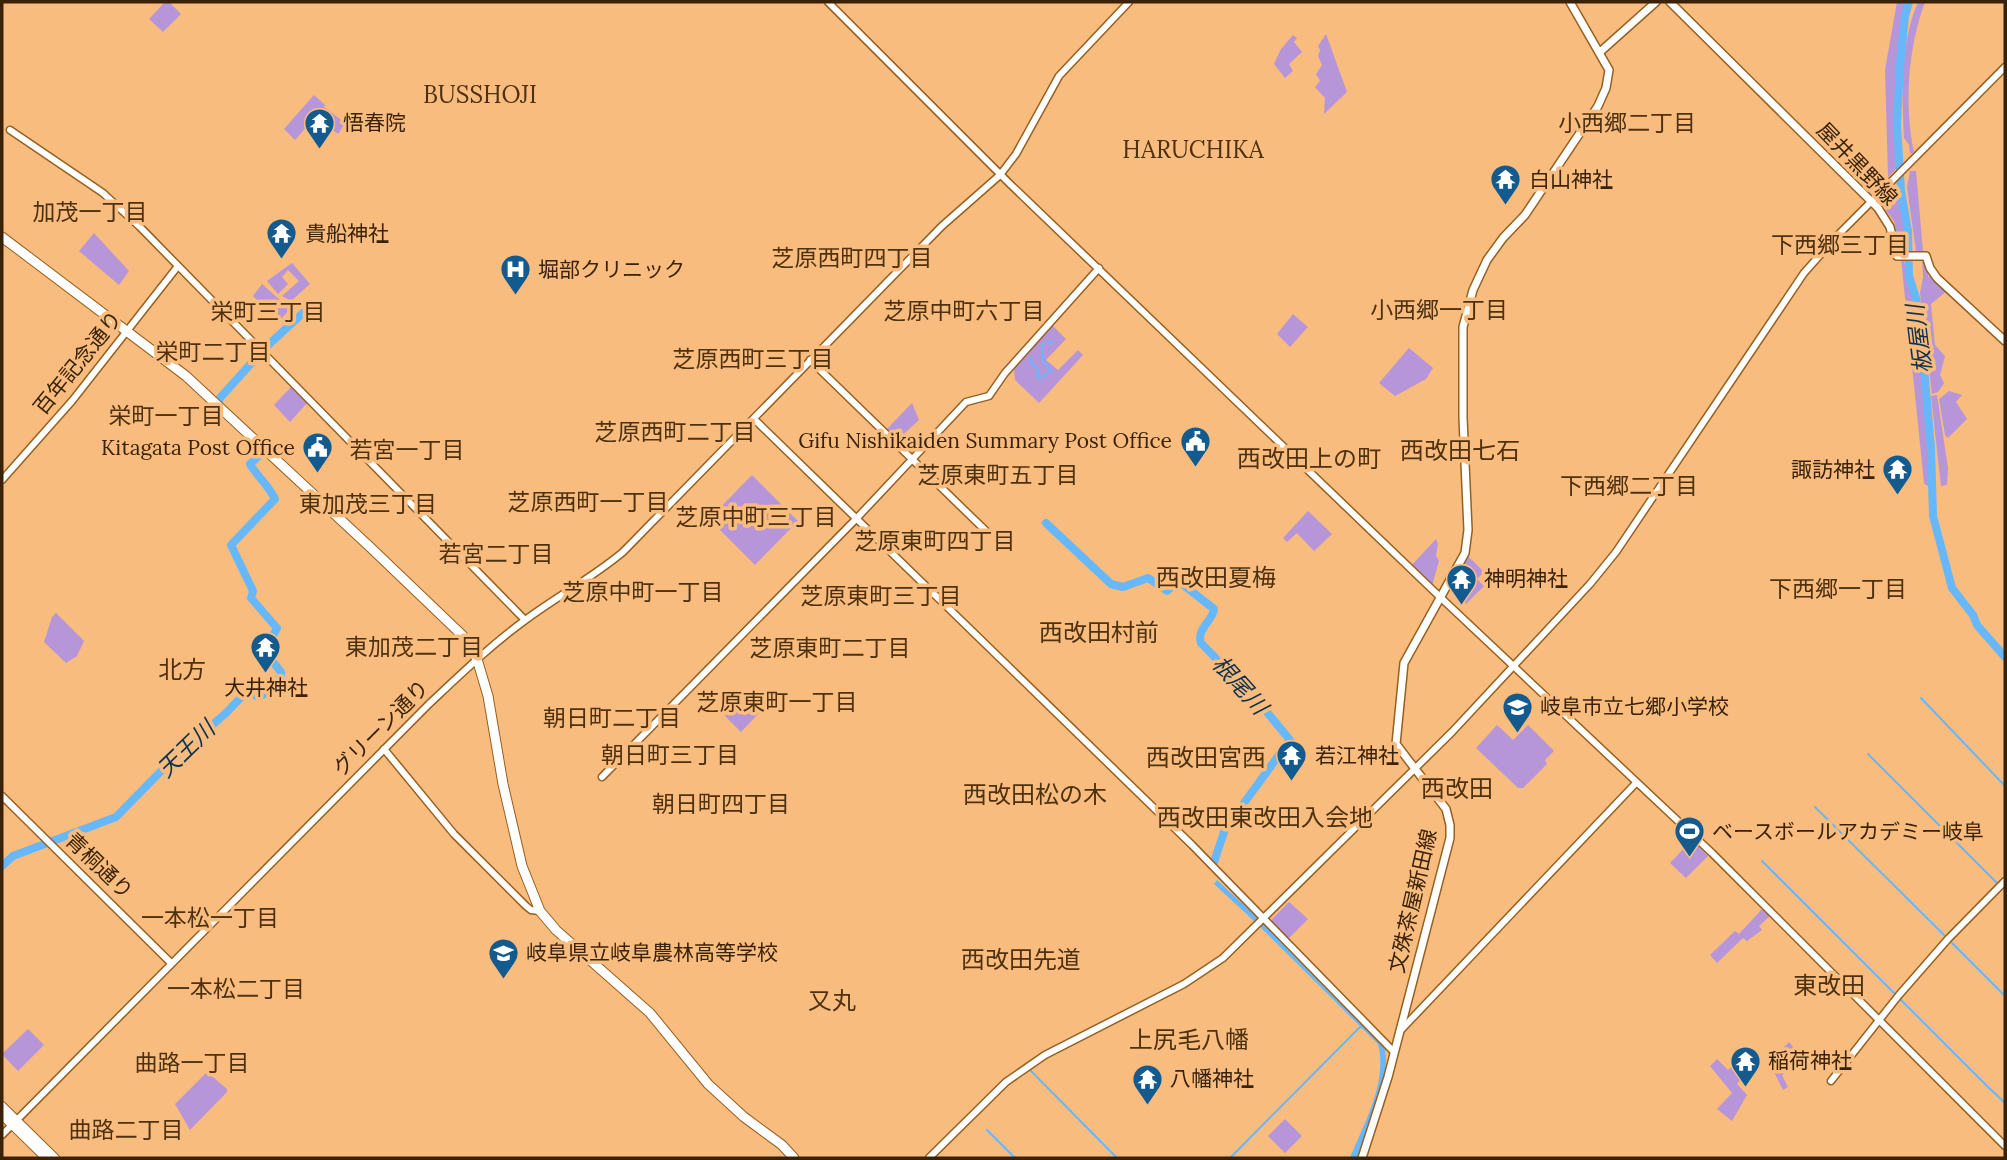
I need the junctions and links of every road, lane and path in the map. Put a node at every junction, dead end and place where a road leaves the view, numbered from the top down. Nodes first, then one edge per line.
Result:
1 (828, 2) edge
2 (1129, 2) edge
3 (1570, 2) edge
4 (1656, 2) edge
5 (1670, 2) edge
6 (1600, 52) junction
7 (2005, 67) edge
8 (9, 130) dead end
9 (1000, 175) junction
10 (1871, 201) junction
11 (2, 237) edge
12 (178, 266) junction
13 (1098, 268) junction
14 (126, 331) junction
15 (2005, 341) edge
16 (810, 360) junction
17 (754, 419) junction
18 (914, 459) junction
19 (2, 480) edge
20 (856, 519) junction
21 (986, 531) dead end
22 (1440, 597) junction
23 (525, 620) junction
24 (477, 659) junction
25 (1514, 665) junction
26 (384, 749) junction
27 (1415, 770) junction
28 (602, 777) dead end
29 (1636, 783) junction
30 (2, 796) edge
31 (2005, 881) edge
32 (540, 911) junction
33 (1263, 921) junction
34 (171, 963) junction
35 (1879, 1020) junction
36 (1399, 1033) junction
37 (1394, 1052) junction
38 (1831, 1081) dead end
39 (2, 1106) edge
40 (2, 1115) edge
41 (14, 1123) junction
42 (2, 1135) edge
43 (2005, 1146) edge
44 (46, 1158) edge
45 (55, 1158) edge
46 (794, 1158) edge
47 (929, 1158) edge
48 (1362, 1158) edge

1 - 9 street
2 - 9 street, グリーン通り
3 - 6 main road
4 - 6 main road
5 - 10 main road, 屋井黒野線
6 - 22 main road, 文殊茶屋新田線
7 - 10 street
8 - 12 street
9 - 13 street
9 - 16 street, グリーン通り
10 - 15 main road, 屋井黒野線
10 - 25 street
11 - 14 highway
12 - 14 street, 百年記念通り
12 - 23 street
13 - 18 street
13 - 22 street
14 - 19 street, 百年記念通り
14 - 24 highway
16 - 17 street, グリーン通り
16 - 18 street
17 - 20 street
17 - 23 street, グリーン通り
18 - 20 street
18 - 21 street
20 - 28 street
20 - 33 street
22 - 25 street
22 - 27 main road, 文殊茶屋新田線
23 - 24 street, グリーン通り
24 - 26 street, グリーン通り
24 - 32 highway
25 - 27 street
25 - 29 street
26 - 32 street
26 - 34 street, グリーン通り
27 - 33 street
27 - 36 main road, 文殊茶屋新田線
29 - 35 street
29 - 36 street
30 - 34 street, 青桐通り
31 - 35 street
32 - 46 highway
33 - 37 street
33 - 47 street
34 - 41 street, グリーン通り
35 - 38 street
35 - 43 street
36 - 37 main road, 文殊茶屋新田線
37 - 48 main road, 文殊茶屋新田線
39 - 41 main road
40 - 41 main road
41 - 42 street, グリーン通り
41 - 44 main road
41 - 45 main road

